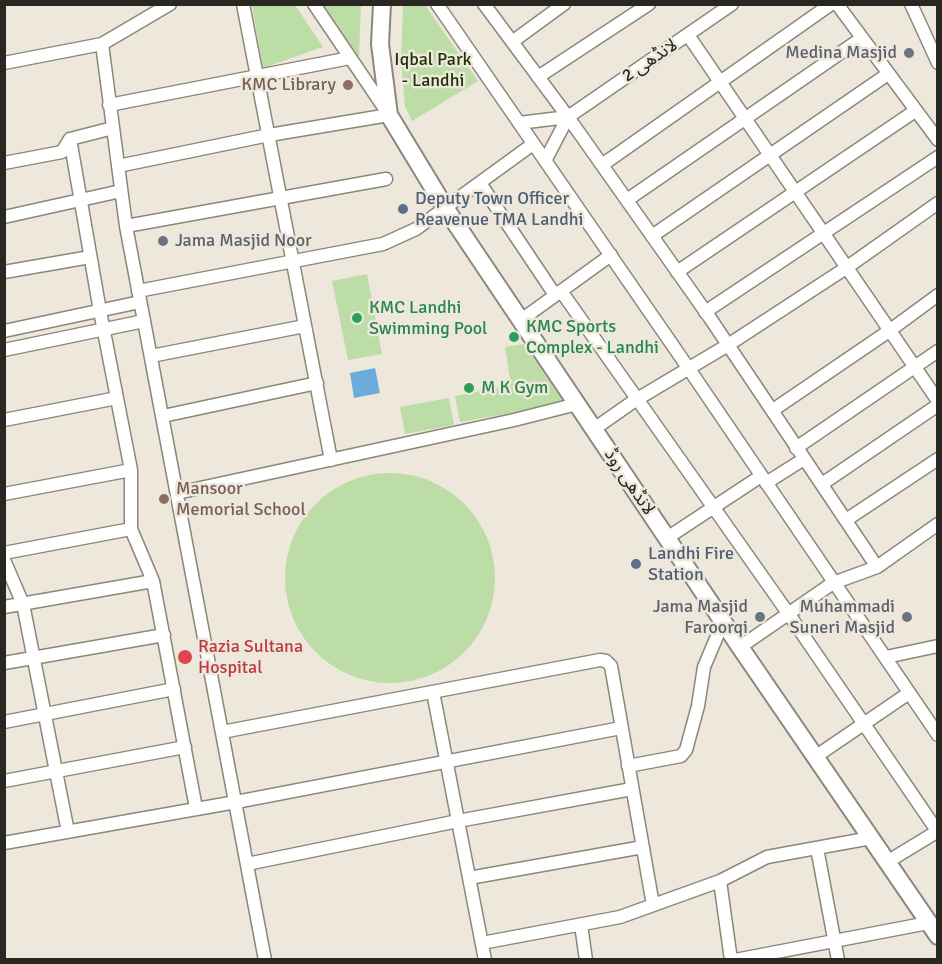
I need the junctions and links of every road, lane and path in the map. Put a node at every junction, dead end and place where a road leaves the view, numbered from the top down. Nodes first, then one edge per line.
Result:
1 (170, 4) edge
2 (243, 4) edge
3 (314, 4) edge
4 (382, 4) edge
5 (437, 4) edge
6 (484, 4) edge
7 (564, 4) edge
8 (649, 4) edge
9 (831, 4) edge
10 (837, 4) edge
11 (911, 4) edge
12 (728, 6) edge
13 (688, 35) junction
14 (862, 39) junction
15 (512, 42) junction
16 (102, 44) junction
17 (350, 58) junction
18 (4, 63) edge
19 (938, 63) edge
20 (888, 74) junction
21 (256, 77) junction
22 (538, 77) junction
23 (719, 82) junction
24 (109, 105) junction
25 (915, 111) junction
26 (389, 115) junction
27 (568, 117) junction
28 (744, 119) junction
29 (519, 123) junction
30 (113, 128) junction
31 (269, 135) junction
32 (70, 139) junction
33 (938, 140) edge
34 (533, 144) junction
35 (770, 156) junction
36 (938, 157) edge
37 (545, 161) junction
38 (4, 163) edge
39 (602, 165) junction
40 (118, 166) junction
41 (386, 179) dead end
42 (480, 183) junction
43 (121, 191) junction
44 (795, 193) junction
45 (281, 198) junction
46 (627, 200) junction
47 (80, 201) junction
48 (938, 203) edge
49 (446, 208) junction
50 (4, 217) edge
51 (126, 226) junction
52 (822, 234) junction
53 (652, 236) junction
54 (610, 255) junction
55 (90, 257) junction
56 (293, 261) junction
57 (846, 268) junction
58 (4, 272) edge
59 (677, 272) junction
60 (558, 293) junction
61 (938, 295) edge
62 (139, 297) junction
63 (100, 311) junction
64 (705, 312) junction
65 (521, 320) junction
66 (144, 321) junction
67 (305, 326) junction
68 (103, 329) junction
69 (4, 331) edge
70 (889, 331) junction
71 (728, 345) junction
72 (4, 350) edge
73 (938, 351) edge
74 (151, 356) junction
75 (914, 367) junction
76 (689, 369) junction
77 (316, 383) junction
78 (117, 398) junction
79 (637, 399) junction
80 (938, 401) edge
81 (577, 404) junction
82 (938, 405) edge
83 (773, 410) junction
84 (163, 416) junction
85 (4, 420) edge
86 (594, 429) junction
87 (796, 448) junction
88 (804, 459) junction
89 (938, 459) edge
90 (331, 460) junction
91 (131, 470) junction
92 (764, 480) junction
93 (822, 484) junction
94 (177, 493) junction
95 (4, 494) edge
96 (713, 507) junction
97 (846, 520) junction
98 (938, 524) edge
99 (131, 528) junction
100 (666, 538) junction
101 (4, 553) edge
102 (4, 560) edge
103 (878, 567) junction
104 (153, 581) junction
105 (833, 583) junction
106 (23, 604) junction
107 (4, 608) edge
108 (789, 614) junction
109 (723, 622) junction
110 (164, 635) junction
111 (938, 646) edge
112 (740, 647) junction
113 (33, 657) junction
114 (886, 657) junction
115 (4, 663) edge
116 (174, 689) junction
117 (433, 692) junction
118 (909, 693) junction
119 (45, 714) junction
120 (932, 717) edge
121 (4, 722) edge
122 (864, 724) junction
123 (621, 728) junction
124 (222, 732) junction
125 (938, 735) edge
126 (186, 747) junction
127 (815, 757) junction
128 (447, 761) junction
129 (628, 766) junction
130 (56, 771) junction
131 (4, 781) edge
132 (632, 789) junction
133 (236, 802) junction
134 (196, 808) junction
135 (458, 821) junction
136 (68, 832) junction
137 (937, 832) edge
138 (871, 838) junction
139 (4, 843) edge
140 (643, 847) junction
141 (817, 848) junction
142 (887, 862) junction
143 (247, 864) junction
144 (469, 878) junction
145 (720, 881) junction
146 (653, 905) junction
147 (580, 925) junction
148 (933, 929) edge
149 (834, 941) junction
150 (482, 944) junction
151 (265, 960) edge
152 (485, 960) edge
153 (586, 960) edge
154 (733, 960) edge
155 (838, 960) edge

1 - 16 street
2 - 21 street
3 - 17 street
4 - 26 main road, لانڈھی روڈ
5 - 29 street
6 - 15 street
7 - 15 street
8 - 22 street
9 - 23 street
10 - 14 street
11 - 19 street
12 - 13 street, لانڈھی 2
13 - 23 street
13 - 27 street, لانڈھی 2
14 - 20 street
14 - 28 street
15 - 22 street
16 - 18 street
16 - 24 street
17 - 21 street
17 - 26 street
20 - 25 street
20 - 35 street
21 - 24 street
21 - 31 street
22 - 27 street
23 - 28 street
23 - 39 street
24 - 30 street
25 - 33 street
25 - 44 street
26 - 31 street
26 - 49 main road, لانڈھی روڈ
27 - 29 street
27 - 37 street
27 - 39 street
28 - 35 street
28 - 46 street
29 - 34 street
30 - 32 street
30 - 40 street
31 - 40 street
31 - 45 street
32 - 38 street
32 - 47 street
34 - 37 street
34 - 42 street
35 - 44 street
35 - 53 street
36 - 52 street
37 - 54 street
39 - 46 street
40 - 43 street
41 - 45 street
42 - 49 street
42 - 60 street
43 - 47 street
43 - 51 street
44 - 52 street
44 - 59 street
45 - 51 street
45 - 56 street
46 - 53 street
47 - 50 street
47 - 55 street
48 - 57 street
49 - 56 street
49 - 65 main road, لانڈھی روڈ
51 - 62 street
52 - 57 street
52 - 64 street
53 - 59 street
54 - 60 street
54 - 76 street
55 - 58 street
55 - 63 street
56 - 62 street
56 - 67 street
57 - 70 street
57 - 71 street
59 - 64 street
60 - 65 street
60 - 79 street
61 - 70 street
62 - 63 street
62 - 66 street
63 - 68 street
63 - 69 street
64 - 71 street
65 - 81 main road, لانڈھی روڈ
66 - 68 street
66 - 74 street
67 - 74 street
67 - 77 street
68 - 72 street
68 - 78 street
70 - 75 street
70 - 83 street
71 - 76 street
71 - 83 street
73 - 75 street
74 - 84 street
75 - 80 street
75 - 87 street
76 - 79 street
76 - 92 street
77 - 84 street
77 - 90 street
78 - 85 street
78 - 91 street
79 - 86 street
79 - 96 street
81 - 86 main road, لانڈھی روڈ
81 - 90 street
82 - 93 street
83 - 87 street
84 - 94 street
86 - 100 main road, لانڈھی روڈ
87 - 88 street
88 - 92 street
88 - 93 street
89 - 97 street
90 - 94 street
91 - 95 street
91 - 99 street
92 - 96 street
92 - 105 street
93 - 97 street
94 - 124 street
96 - 100 street
96 - 108 street
97 - 103 street
98 - 103 street
99 - 101 street
99 - 104 street
100 - 109 main road, لانڈھی روڈ
102 - 106 street
103 - 105 street
104 - 106 street
104 - 110 street
105 - 108 street
105 - 114 street
106 - 107 street
106 - 113 street
108 - 112 street
108 - 122 street
109 - 112 main road, لانڈھی روڈ
109 - 129 street
110 - 113 street
110 - 116 street
111 - 114 street
112 - 127 main road, لانڈھی روڈ
113 - 115 street
113 - 119 street
114 - 118 street
116 - 119 street
116 - 126 street
117 - 123 street
117 - 124 street
117 - 128 street
118 - 120 street
118 - 122 street
119 - 121 street
119 - 130 street
120 - 125 street
122 - 127 street
122 - 137 street
123 - 128 street
123 - 129 street
124 - 133 street
126 - 130 street
126 - 134 street
127 - 138 main road, لانڈھی روڈ
128 - 133 street
128 - 135 street
129 - 132 street
130 - 131 street
130 - 136 street
132 - 135 street
132 - 140 street
133 - 134 street
133 - 143 street
134 - 136 street
135 - 143 street
135 - 144 street
136 - 139 street
137 - 142 street
138 - 141 street
138 - 142 main road, لانڈھی روڈ
140 - 144 street
140 - 146 street
141 - 145 street
141 - 149 street
142 - 148 main road, لانڈھی روڈ
143 - 151 street
144 - 150 street
145 - 146 street
145 - 154 street
146 - 147 street
147 - 150 street
147 - 153 street
148 - 149 street
149 - 154 street
149 - 155 street
150 - 152 street

